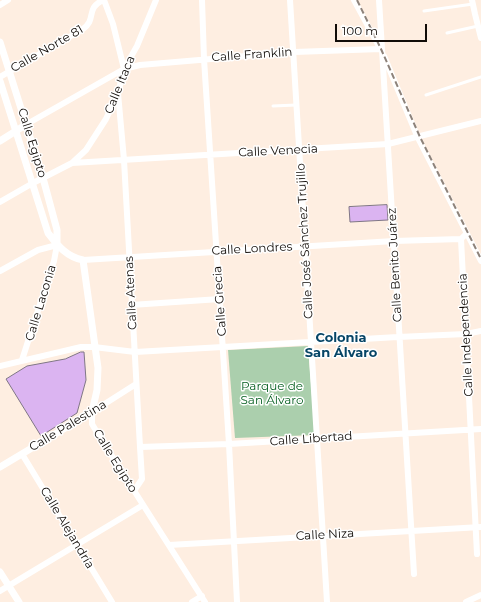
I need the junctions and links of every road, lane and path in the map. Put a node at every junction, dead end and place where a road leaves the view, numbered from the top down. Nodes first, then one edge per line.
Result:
1 (8, 0) edge
2 (103, 0) edge
3 (149, 0) edge
4 (156, 0) edge
5 (202, 0) edge
6 (290, 0) edge
7 (354, 0) edge
8 (379, 0) edge
9 (473, 2) edge
10 (0, 5) edge
11 (153, 7) junction
12 (424, 11) dead end
13 (478, 14) edge
14 (478, 26) junction
15 (447, 33) dead end
16 (481, 38) edge
17 (0, 42) edge
18 (381, 49) junction
19 (294, 52) junction
20 (204, 59) junction
21 (124, 69) junction
22 (10, 71) junction
23 (0, 77) edge
24 (481, 77) edge
25 (0, 81) edge
26 (118, 93) junction
27 (426, 95) dead end
28 (296, 105) junction
29 (273, 106) dead end
30 (481, 121) edge
31 (27, 124) junction
32 (16, 130) junction
33 (418, 138) junction
34 (0, 141) edge
35 (388, 144) junction
36 (300, 149) junction
37 (211, 154) junction
38 (124, 160) junction
39 (72, 163) junction
40 (43, 178) junction
41 (33, 183) junction
42 (0, 202) edge
43 (466, 234) junction
44 (461, 239) junction
45 (394, 241) junction
46 (57, 245) junction
47 (306, 246) junction
48 (217, 251) junction
49 (129, 257) junction
50 (83, 260) junction
51 (481, 261) edge
52 (0, 271) edge
53 (220, 299) junction
54 (131, 305) junction
55 (481, 331) edge
56 (466, 334) junction
57 (398, 336) junction
58 (311, 342) junction
59 (94, 347) junction
60 (223, 347) junction
61 (135, 352) junction
62 (22, 360) junction
63 (0, 366) edge
64 (136, 384) junction
65 (92, 412) junction
66 (472, 429) junction
67 (481, 429) edge
68 (406, 433) junction
69 (317, 438) junction
70 (229, 444) junction
71 (140, 448) junction
72 (22, 454) junction
73 (0, 467) edge
74 (134, 491) junction
75 (143, 505) junction
76 (478, 527) edge
77 (412, 531) junction
78 (323, 535) junction
79 (234, 540) junction
80 (77, 544) junction
81 (169, 545) junction
82 (477, 554) dead end
83 (0, 572) edge
84 (414, 574) dead end
85 (8, 585) junction
86 (0, 590) edge
87 (481, 595) edge
88 (202, 596) junction
89 (19, 602) edge
90 (112, 602) edge
91 (192, 602) edge
92 (205, 602) edge
93 (237, 602) edge
94 (327, 602) edge
95 (466, 602) edge

1 - 10 street
2 - 21 street
2 - 22 street, Calle Norte 81
3 - 11 street
4 - 11 street, Calle Itaca
5 - 20 street, Calle Grecia
6 - 19 street, Calle José Sánchez Trujillo
7 - 18 street
8 - 18 street, Calle Benito Juárez
9 - 12 lane
9 - 13 street
11 - 21 street, Calle Itaca
13 - 14 street
14 - 15 lane
14 - 16 street
17 - 22 street, Calle Egipto
18 - 19 street, Calle Franklin
18 - 33 street
18 - 35 street, Calle Benito Juárez
19 - 20 street, Calle Franklin
19 - 28 street, Calle José Sánchez Trujillo
20 - 21 street, Calle Franklin
20 - 37 street, Calle Grecia
21 - 26 street, Calle Itaca
21 - 31 street
22 - 23 street, Calle Norte 81
22 - 31 street, Calle Egipto
24 - 27 lane
25 - 32 street, Calle Egipto
26 - 38 street, Calle Atenas
26 - 39 street, Calle Itaca
28 - 29 lane
28 - 36 street, Calle José Sánchez Trujillo
30 - 33 street, Calle Venecia
31 - 32 street
31 - 40 street, Calle Egipto
32 - 34 street
32 - 41 street, Calle Egipto
33 - 35 street, Calle Venecia
33 - 43 street
35 - 36 street, Calle Venecia
35 - 45 street, Calle Benito Juárez
36 - 37 street, Calle Venecia
36 - 47 street, Calle José Sánchez Trujillo
37 - 38 street, Calle Venecia
37 - 48 street, Calle Grecia
38 - 39 street, Calle Venecia
38 - 49 street, Calle Atenas
39 - 40 street
40 - 41 street
40 - 46 street, Calle Egipto
41 - 42 street
41 - 46 street, Calle Egipto
43 - 44 street
43 - 51 street
44 - 45 street, Calle Londres
44 - 56 street, Calle Independencia
45 - 47 street, Calle Londres
45 - 57 street, Calle Benito Juárez
46 - 50 street, Calle Egipto
46 - 52 street
46 - 62 street, Calle Laconia
47 - 48 street, Calle Londres
47 - 58 street, Calle José Sánchez Trujillo
48 - 49 street, Calle Londres
48 - 53 street, Calle Grecia
49 - 50 street, Calle Londres
49 - 54 street, Calle Atenas
50 - 59 street, Calle Egipto
53 - 54 street
53 - 60 street, Calle Grecia
54 - 61 street, Calle Atenas
55 - 56 street
56 - 57 street
56 - 66 street, Calle Independencia
57 - 58 street
57 - 68 street, Calle Benito Juárez
58 - 60 street
58 - 69 street, Calle José Sánchez Trujillo
59 - 61 street
59 - 62 street
59 - 65 street, Calle Egipto
60 - 61 street
60 - 70 street, Calle Grecia
61 - 64 street, Calle Atenas
62 - 63 street
64 - 65 street, Calle Palestina
64 - 71 street, Calle Atenas
65 - 72 street, Calle Palestina
65 - 74 street, Calle Egipto
66 - 67 street, Calle Libertad
66 - 68 street, Calle Libertad
66 - 76 street, Calle Independencia
68 - 69 street, Calle Libertad
68 - 77 street, Calle Benito Juárez
69 - 70 street, Calle Libertad
69 - 78 street, Calle José Sánchez Trujillo
70 - 71 street, Calle Libertad
70 - 79 street, Calle Grecia
71 - 74 street, Calle Atenas
72 - 73 street, Calle Palestina
72 - 80 street, Calle Alejandría
74 - 75 street, Calle Egipto
75 - 80 street
75 - 81 street, Calle Egipto
76 - 77 street, Calle Niza
76 - 82 street, Calle Independencia
77 - 78 street, Calle Niza
77 - 84 street, Calle Benito Juárez
78 - 79 street, Calle Niza
78 - 94 street, Calle José Sánchez Trujillo
79 - 81 street, Calle Niza
79 - 93 street, Calle Grecia
80 - 85 street
80 - 90 street, Calle Alejandría
81 - 88 street, Calle Egipto
83 - 85 street
85 - 86 street
85 - 89 street
87 - 95 street
88 - 91 street
88 - 92 street, Calle Egipto

